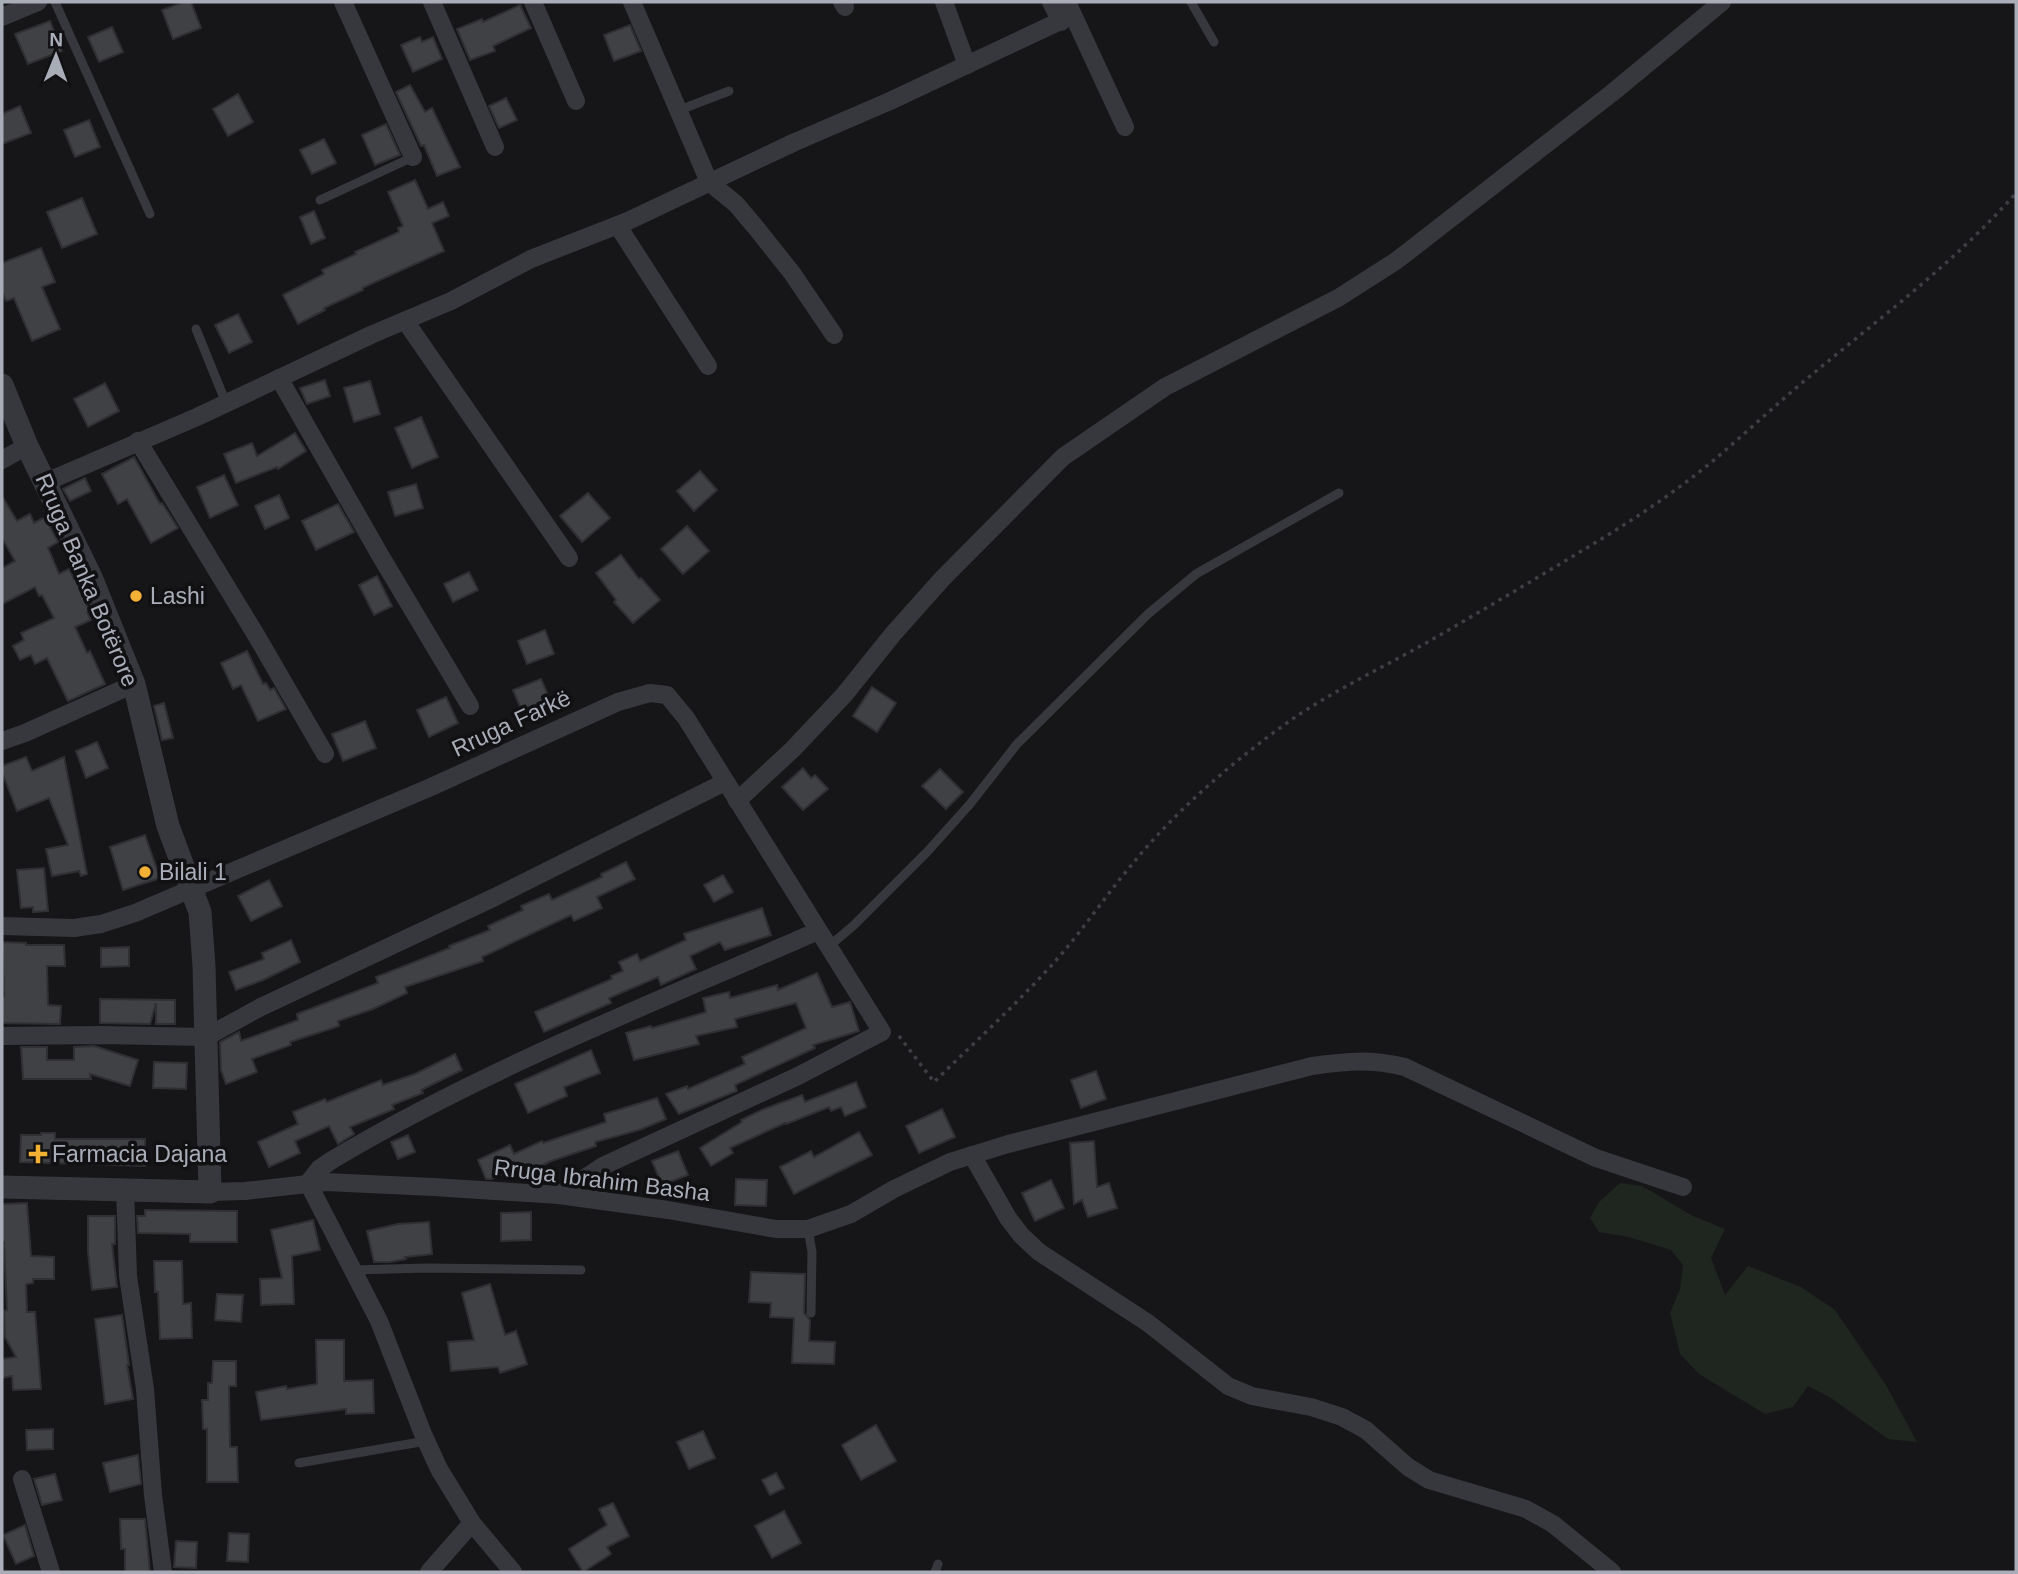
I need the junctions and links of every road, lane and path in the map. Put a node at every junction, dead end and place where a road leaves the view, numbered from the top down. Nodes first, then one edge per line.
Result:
1 (38, 2) edge
2 (55, 2) edge
3 (343, 2) edge
4 (432, 2) edge
5 (533, 2) edge
6 (632, 2) edge
7 (944, 2) edge
8 (1191, 2) edge
9 (1722, 2) edge
10 (1062, 8) edge
11 (2, 17) edge
12 (1214, 42) dead end
13 (967, 65) junction
14 (729, 91) dead end
15 (576, 101) dead end
16 (677, 111) junction
17 (1125, 127) dead end
18 (495, 148) dead end
19 (412, 157) joint
20 (709, 182) junction
21 (2016, 193) edge
22 (320, 200) dead end
23 (150, 214) dead end
24 (618, 226) junction
25 (405, 322) junction
26 (196, 329) dead end
27 (834, 335) dead end
28 (708, 366) dead end
29 (279, 378) junction
30 (2, 385) edge
31 (226, 403) junction
32 (138, 441) junction
33 (27, 446) junction
34 (2, 460) edge
35 (46, 482) junction
36 (1339, 493) dead end
37 (569, 558) dead end
38 (134, 684) junction
39 (470, 706) dead end
40 (2, 741) edge
41 (326, 754) dead end
42 (726, 782) junction
43 (737, 801) junction
44 (192, 888) junction
45 (2, 926) edge
46 (818, 931) junction
47 (828, 947) junction
48 (882, 1032) junction
49 (2, 1036) edge
50 (206, 1037) junction
51 (972, 1155) junction
52 (308, 1183) junction
53 (2, 1187) edge
54 (1683, 1187) dead end
55 (125, 1189) junction
56 (210, 1192) junction
57 (559, 1195) junction
58 (808, 1229) junction
59 (353, 1270) junction
60 (582, 1270) dead end
61 (811, 1313) dead end
62 (426, 1441) junction
63 (299, 1463) dead end
64 (22, 1479) dead end
65 (472, 1523) junction
66 (51, 1572) edge
67 (163, 1572) edge
68 (429, 1572) edge
69 (513, 1572) edge
70 (1612, 1572) edge

1 - 11 street
2 - 23 lane
3 - 19 street
4 - 18 street
5 - 15 street
6 - 16 street
7 - 13 street
8 - 12 lane
9 - 43 street
10 - 13 street
10 - 17 street
13 - 20 street
14 - 16 lane
16 - 20 street
19 - 22 lane
20 - 24 street
20 - 27 street
21 - 48 path
24 - 25 street
24 - 28 street
25 - 29 street
25 - 37 street
26 - 31 lane
29 - 31 street
29 - 39 street
30 - 33 street, Rruga Banka Botërore
31 - 32 street
32 - 35 street
32 - 41 street
33 - 34 street
33 - 35 street, Rruga Banka Botërore
35 - 38 street, Rruga Banka Botërore
36 - 47 lane
38 - 40 street
38 - 44 street, Rruga Banka Botërore
42 - 43 street, Rruga Farkë
42 - 44 street, Rruga Farkë
42 - 50 street
43 - 46 street, Rruga Farkë
44 - 45 street, Rruga Farkë
44 - 50 street, Rruga Banka Botërore
46 - 47 street, Rruga Farkë
46 - 52 street
47 - 48 street, Rruga Farkë
48 - 57 street
49 - 50 street
50 - 56 street, Rruga Banka Botërore
51 - 54 street, Rruga Ibrahim Basha
51 - 58 street, Rruga Ibrahim Basha
51 - 70 street
52 - 56 street, Rruga Ibrahim Basha
52 - 57 street, Rruga Ibrahim Basha
52 - 59 street
53 - 55 street
55 - 56 street
55 - 67 street
57 - 58 street, Rruga Ibrahim Basha
58 - 61 lane
59 - 60 lane
59 - 62 street
62 - 63 lane
62 - 65 street
64 - 66 street
65 - 68 street
65 - 69 street

